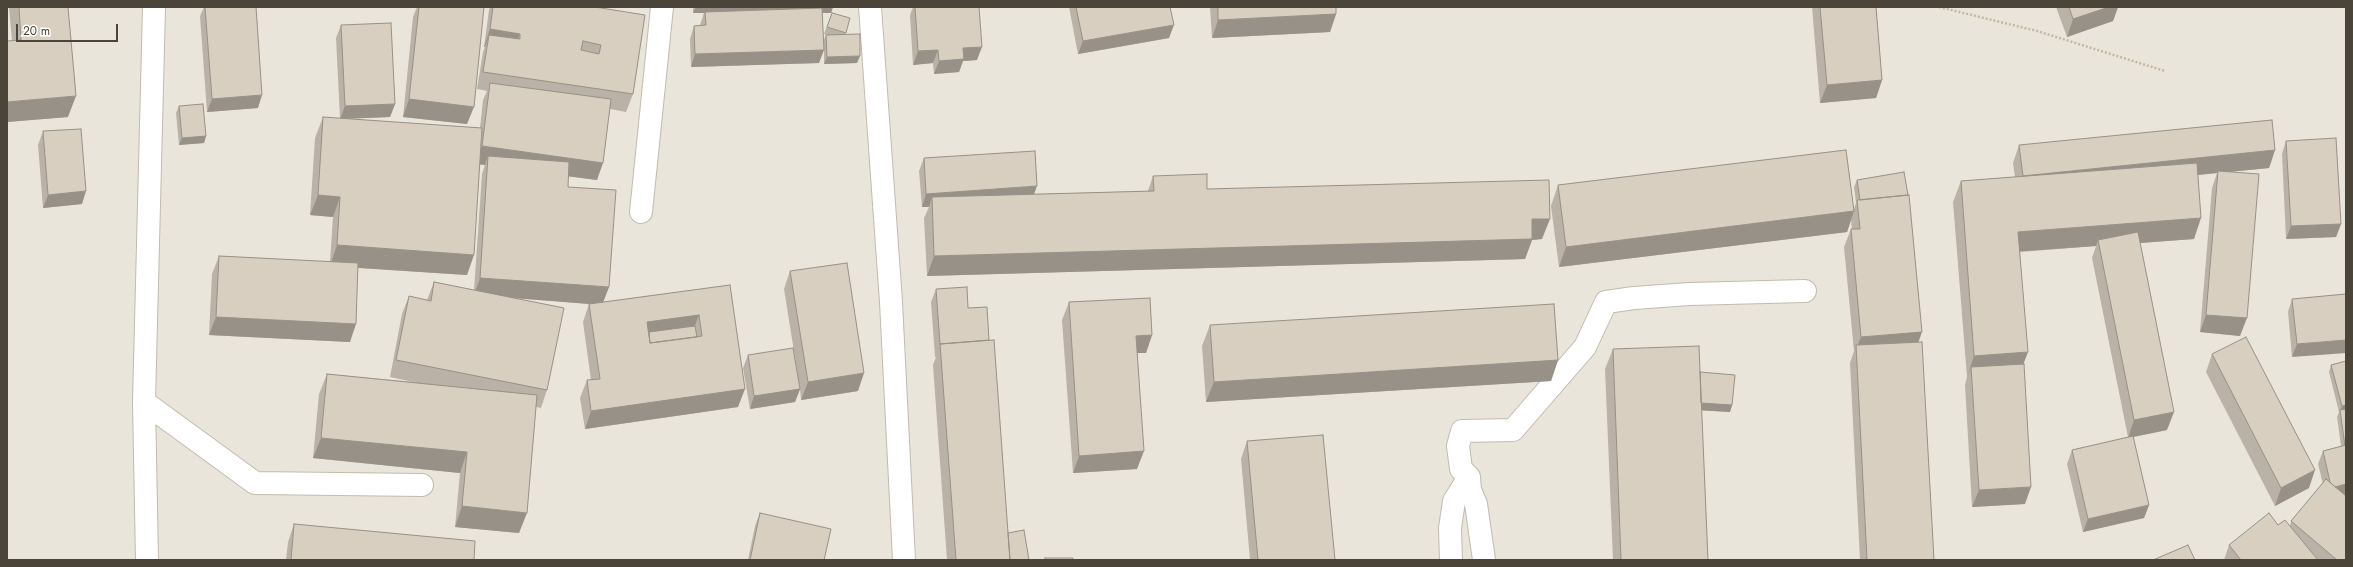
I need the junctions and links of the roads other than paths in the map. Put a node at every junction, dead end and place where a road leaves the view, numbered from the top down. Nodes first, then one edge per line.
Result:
1 (154, 7) edge
2 (662, 7) edge
3 (870, 7) edge
4 (641, 212) dead end
5 (1805, 292) dead end
6 (144, 402) junction
7 (1469, 477) junction
8 (422, 485) dead end
9 (147, 560) edge
10 (904, 560) edge
11 (1451, 560) edge
12 (1484, 560) edge

1 - 6 street
2 - 4 street
3 - 10 street
5 - 7 street
6 - 8 street
6 - 9 street
7 - 11 street
7 - 12 street

